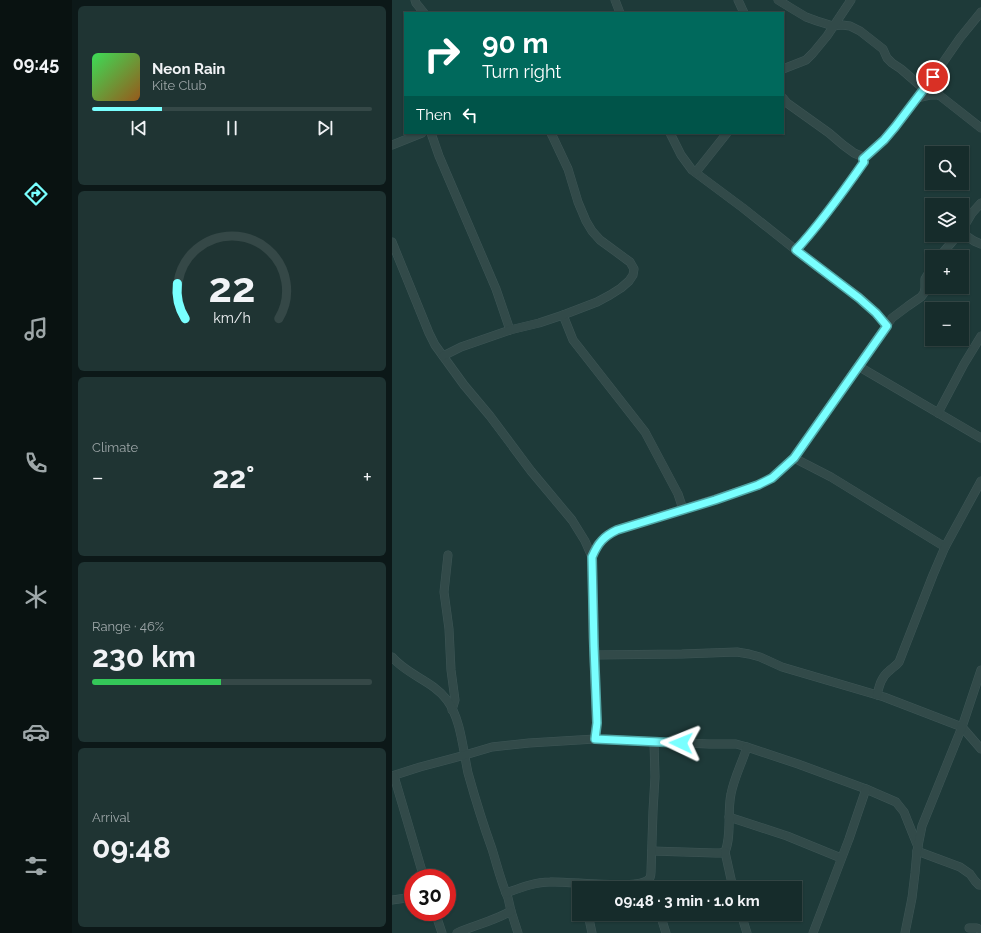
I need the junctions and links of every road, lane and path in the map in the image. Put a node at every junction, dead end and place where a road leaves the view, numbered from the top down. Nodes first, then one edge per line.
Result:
1 (415, 0) edge
2 (615, 0) edge
3 (738, 0) edge
4 (778, 0) edge
5 (851, 0) edge
6 (423, 12) edge
7 (620, 12) edge
8 (744, 12) edge
9 (981, 12) edge
10 (833, 26) junction
11 (784, 69) edge
12 (933, 77) junction
13 (924, 89) junction
14 (939, 95) junction
15 (917, 98) junction
16 (784, 99) edge
17 (981, 128) edge
18 (420, 134) edge
19 (431, 134) edge
20 (551, 134) edge
21 (670, 134) edge
22 (726, 134) edge
23 (392, 145) edge
24 (863, 159) junction
25 (696, 172) junction
26 (981, 203) edge
27 (969, 219) edge
28 (969, 237) edge
29 (392, 242) edge
30 (952, 242) edge
31 (981, 244) edge
32 (796, 250) junction
33 (945, 250) edge
34 (925, 291) edge
35 (563, 315) junction
36 (887, 326) junction
37 (510, 330) junction
38 (981, 336) edge
39 (443, 356) junction
40 (858, 366) junction
41 (938, 413) junction
42 (981, 438) edge
43 (794, 458) junction
44 (981, 481) edge
45 (683, 509) junction
46 (945, 547) junction
47 (448, 555) dead end
48 (592, 557) junction
49 (594, 655) junction
50 (392, 657) edge
51 (981, 670) edge
52 (877, 695) junction
53 (452, 710) junction
54 (962, 727) junction
55 (595, 739) junction
56 (654, 742) junction
57 (747, 747) junction
58 (981, 749) edge
59 (465, 755) junction
60 (393, 776) edge
61 (866, 789) junction
62 (729, 817) junction
63 (917, 849) junction
64 (652, 851) junction
65 (725, 852) junction
66 (841, 858) junction
67 (421, 869) edge
68 (650, 881) edge
69 (731, 881) edge
70 (572, 884) edge
71 (981, 885) edge
72 (506, 893) junction
73 (404, 898) edge
74 (392, 900) edge
75 (511, 911) junction
76 (438, 921) edge
77 (589, 921) edge
78 (662, 921) edge
79 (743, 921) edge
80 (969, 928) dead end
81 (981, 930) edge
82 (442, 933) edge
83 (457, 933) edge
84 (518, 933) edge
85 (592, 933) edge
86 (666, 933) edge
87 (747, 933) edge
88 (813, 933) edge
89 (905, 933) edge

1 - 6 street
2 - 7 street
3 - 8 street
4 - 10 street
5 - 10 street
9 - 12 street
10 - 11 street
10 - 13 street
12 - 13 street
12 - 14 street
13 - 15 street
14 - 15 street
14 - 17 street
15 - 24 street
16 - 24 street
18 - 23 street
19 - 37 street
20 - 35 street
21 - 25 street
22 - 25 street
24 - 32 street
25 - 32 street
26 - 27 street
28 - 31 street
29 - 39 street
30 - 33 street
32 - 36 street
34 - 36 street
35 - 37 street
35 - 45 street
36 - 40 street
37 - 39 street
38 - 41 street
39 - 48 street
40 - 41 street
40 - 43 street
41 - 42 street
43 - 45 street
43 - 46 street
44 - 46 street
45 - 48 street
46 - 52 street
47 - 53 street
48 - 49 street
49 - 52 street
49 - 55 street
50 - 53 street
51 - 54 street
52 - 54 street
53 - 59 street
54 - 58 street
54 - 63 street
55 - 56 street
55 - 59 street
56 - 57 street
56 - 64 street
57 - 61 street
57 - 62 street
59 - 60 street
59 - 72 street
60 - 67 street
61 - 63 street
61 - 66 street
62 - 65 street
62 - 66 street
63 - 71 street
63 - 89 street
64 - 65 street
64 - 68 street
65 - 69 street
66 - 88 street
70 - 72 street
72 - 75 street
73 - 74 street
75 - 83 street
75 - 84 street
76 - 82 street
77 - 85 street
78 - 86 street
79 - 87 street
80 - 81 street

